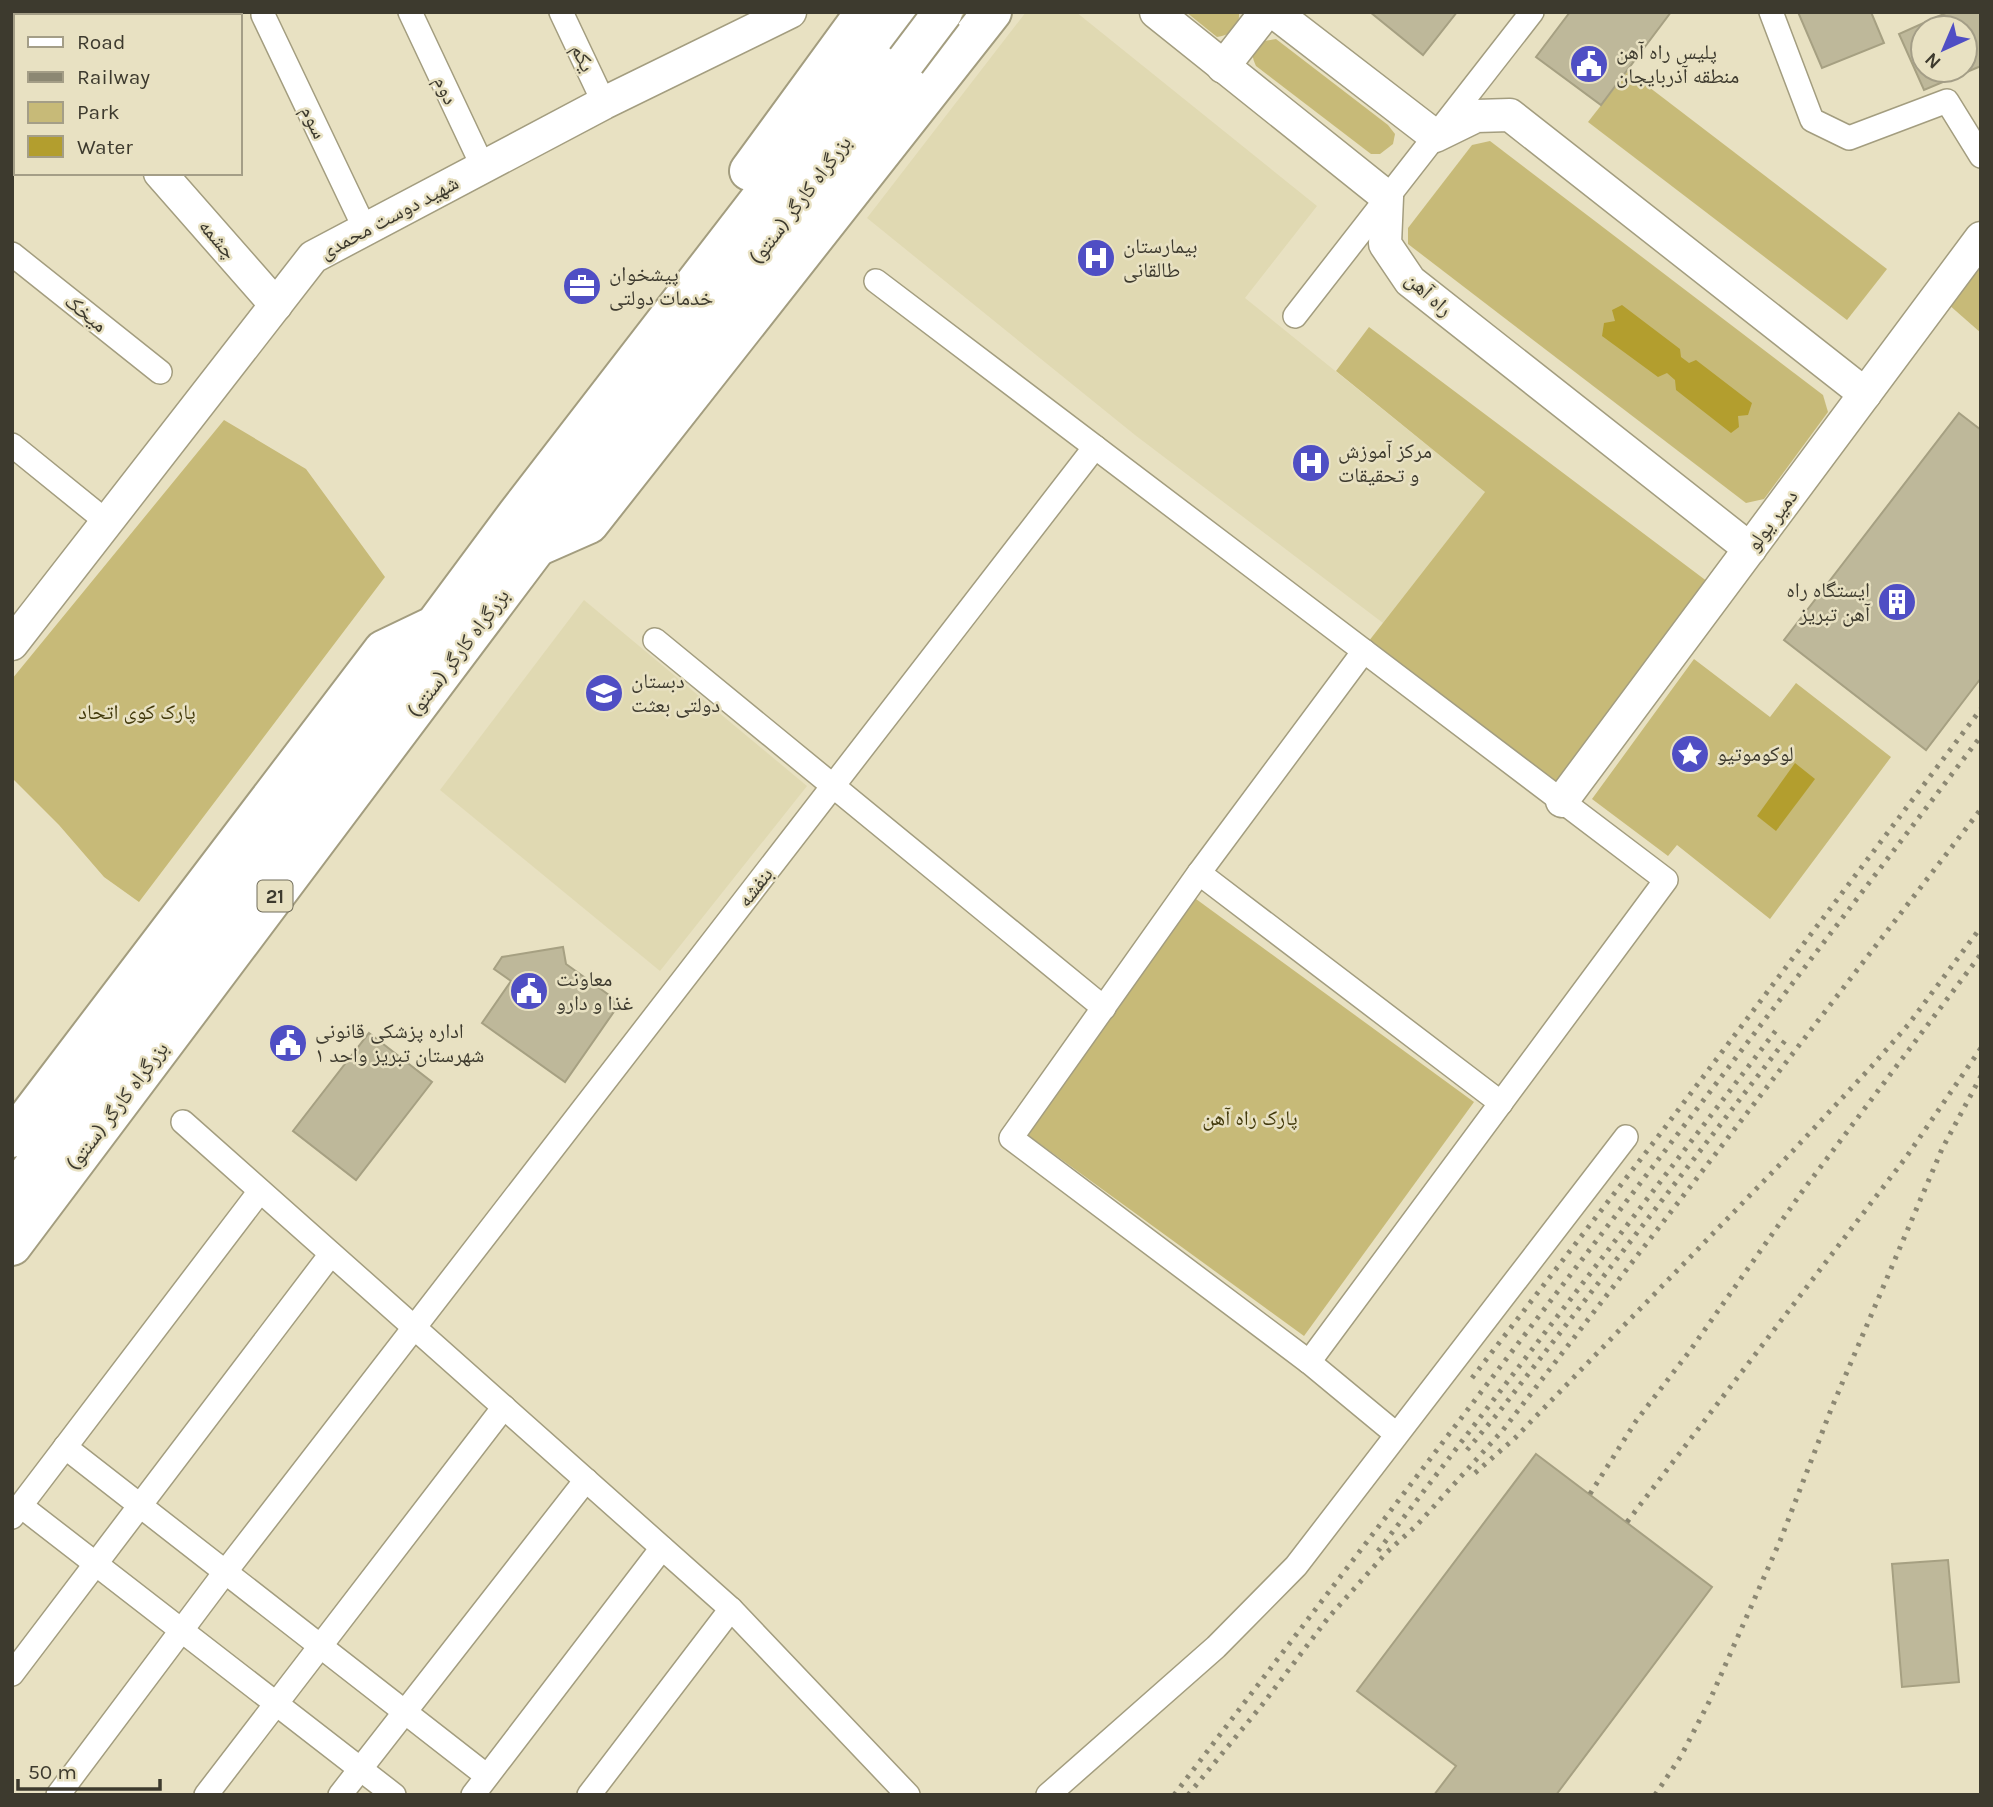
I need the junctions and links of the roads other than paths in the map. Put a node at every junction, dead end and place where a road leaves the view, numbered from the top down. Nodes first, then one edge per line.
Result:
1 (410, 12) edge
2 (561, 12) edge
3 (790, 12) edge
4 (904, 12) edge
5 (933, 12) edge
6 (943, 12) edge
7 (992, 12) edge
8 (1156, 12) edge
9 (1266, 12) edge
10 (1274, 12) edge
11 (1532, 12) edge
12 (1771, 12) edge
13 (263, 15) dead end
14 (884, 39) edge
15 (1223, 67) junction
16 (948, 69) junction
17 (604, 103) junction
18 (1435, 136) junction
19 (1981, 156) edge
20 (482, 167) junction
21 (162, 175) edge
22 (1387, 197) junction
23 (365, 229) junction
24 (1981, 238) edge
25 (12, 254) edge
26 (876, 281) dead end
27 (276, 304) junction
28 (1295, 316) dead end
29 (160, 372) dead end
30 (1865, 394) junction
31 (12, 444) edge
32 (1095, 447) junction
33 (107, 522) junction
34 (537, 547) junction
35 (1750, 549) junction
36 (437, 624) junction
37 (655, 640) dead end
38 (12, 644) edge
39 (1364, 651) junction
40 (833, 786) junction
41 (1562, 802) junction
42 (1199, 873) junction
43 (1104, 1007) junction
44 (1501, 1103) junction
45 (183, 1122) dead end
46 (1626, 1137) dead end
47 (12, 1138) edge
48 (260, 1191) junction
49 (12, 1195) edge
50 (12, 1245) edge
51 (331, 1254) junction
52 (415, 1328) junction
53 (1309, 1362) junction
54 (504, 1407) junction
55 (1396, 1434) junction
56 (65, 1447) junction
57 (586, 1480) junction
58 (141, 1504) junction
59 (17, 1511) edge
60 (662, 1548) junction
61 (96, 1565) junction
62 (226, 1571) junction
63 (731, 1609) junction
64 (183, 1630) junction
65 (320, 1646) junction
66 (12, 1674) edge
67 (276, 1704) junction
68 (406, 1712) junction
69 (360, 1769) junction
70 (487, 1776) junction
71 (58, 1795) edge
72 (206, 1795) edge
73 (340, 1795) edge
74 (394, 1795) edge
75 (473, 1795) edge
76 (589, 1795) edge
77 (908, 1795) edge
78 (1048, 1795) edge

1 - 20 street, دوم
2 - 17 street, یکم
3 - 17 street, شهید دوست محمدی
4 - 14 highway, 21
5 - 16 highway
6 - 14 highway, 21, bridge
7 - 16 highway
8 - 15 street
9 - 15 street
10 - 18 street
11 - 18 street
12 - 19 street
13 - 23 street, سوم
14 - 34 highway, بزرگراه کارگر (سنتو) / 21
14 - 36 highway, بزرگراه کارگر (سنتو) / 21
15 - 22 street
16 - 34 highway
17 - 20 street, شهید دوست محمدی
18 - 22 street
18 - 30 street
20 - 23 street, شهید دوست محمدی
21 - 27 street, چشمه
22 - 28 street
22 - 35 street, راه آهن
23 - 27 street, شهید دوست محمدی
24 - 30 street, دمیر یولو
25 - 29 street, میخک
26 - 32 street
27 - 33 street, شهید دوست محمدی
30 - 35 street, دمیر یولو
31 - 33 street
32 - 39 street
32 - 40 street, بنفشه
33 - 38 street, شهید دوست محمدی
34 - 50 highway, بزرگراه کارگر (سنتو) / 21
35 - 41 street, دمیر یولو
36 - 47 highway
36 - 49 highway, بزرگراه کارگر (سنتو) / 21
37 - 40 street
39 - 41 street
39 - 42 street
40 - 43 street
40 - 52 street, بنفشه
41 - 44 street
42 - 43 street
42 - 44 street
43 - 53 street
44 - 53 street
45 - 48 street
46 - 55 street
48 - 51 street
48 - 56 street
51 - 52 street
51 - 58 street
52 - 54 street
52 - 62 street, بنفشه
53 - 55 street
54 - 57 street
54 - 65 street
55 - 78 street
56 - 58 street
56 - 59 street
57 - 60 street
57 - 68 street
58 - 61 street
58 - 62 street
59 - 61 street
60 - 63 street
60 - 70 street
61 - 64 street
61 - 66 street
62 - 64 street, بنفشه
62 - 65 street
63 - 76 street
63 - 77 street
64 - 67 street
64 - 71 street, بنفشه
65 - 67 street
65 - 68 street
67 - 69 street
67 - 72 street
68 - 69 street
68 - 70 street
69 - 73 street
69 - 74 street
70 - 75 street

